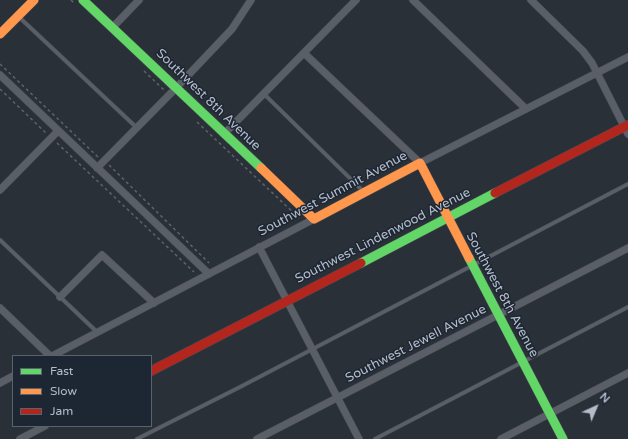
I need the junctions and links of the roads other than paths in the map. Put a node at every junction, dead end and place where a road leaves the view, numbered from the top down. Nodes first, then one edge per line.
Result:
1 (34, 0) edge
2 (83, 0) edge
3 (139, 0) edge
4 (251, 0) edge
5 (356, 0) edge
6 (413, 0) edge
7 (531, 0) edge
8 (18, 16) junction
9 (112, 28) junction
10 (0, 34) edge
11 (304, 53) junction
12 (628, 57) edge
13 (597, 72) junction
14 (0, 75) edge
15 (176, 88) junction
16 (264, 94) junction
17 (526, 109) junction
18 (136, 127) junction
19 (627, 128) edge
20 (58, 131) junction
21 (224, 134) junction
22 (420, 163) junction
23 (97, 168) junction
24 (628, 184) edge
25 (0, 190) edge
26 (365, 193) junction
27 (447, 218) junction
28 (314, 219) junction
29 (0, 240) edge
30 (259, 247) junction
31 (628, 248) edge
32 (472, 266) junction
33 (209, 274) junction
34 (60, 297) junction
35 (286, 301) junction
36 (154, 303) junction
37 (628, 307) edge
38 (0, 308) edge
39 (498, 315) junction
40 (98, 332) junction
41 (311, 349) junction
42 (50, 355) edge
43 (53, 355) edge
44 (522, 362) junction
45 (152, 370) edge
46 (628, 373) edge
47 (12, 376) edge
48 (2, 379) edge
49 (337, 398) junction
50 (550, 413) junction
51 (43, 427) edge
52 (20, 439) edge
53 (137, 439) edge
54 (257, 439) edge
55 (358, 439) edge
56 (375, 439) edge
57 (500, 439) edge
58 (563, 439) edge

1 - 8 street
2 - 9 street, Southwest 8th Avenue
3 - 9 street
4 - 15 street
5 - 11 street
6 - 17 street
7 - 13 street
8 - 10 street
8 - 18 lane
9 - 15 street, Southwest 8th Avenue
11 - 16 street
11 - 22 street
12 - 13 street, Southwest Summit Avenue
13 - 17 street, Southwest Summit Avenue
13 - 19 street
14 - 20 street
15 - 18 street
15 - 21 street, Southwest 8th Avenue
16 - 21 street
16 - 26 lane
17 - 22 street, Southwest Summit Avenue
18 - 23 street
19 - 27 street, Southwest Lindenwood Avenue
20 - 23 street
20 - 25 street
21 - 28 street, Southwest 8th Avenue
22 - 26 street, Southwest Summit Avenue
22 - 27 street, Southwest 8th Avenue
23 - 33 street
24 - 32 lane
26 - 28 street, Southwest Summit Avenue
27 - 32 street, Southwest 8th Avenue
27 - 35 street, Southwest Lindenwood Avenue
28 - 30 street, Southwest Summit Avenue
29 - 34 lane
30 - 33 street, Southwest Summit Avenue
30 - 35 street
31 - 39 street, Southwest Jewell Avenue
32 - 39 street, Southwest 8th Avenue
32 - 41 lane
33 - 36 street, Southwest Summit Avenue
34 - 36 street
34 - 40 lane
35 - 41 street
35 - 45 street, Southwest Lindenwood Avenue
36 - 40 street, Southwest Summit Avenue
37 - 44 lane
38 - 42 street
39 - 44 street, Southwest 8th Avenue
39 - 49 street, Southwest Jewell Avenue
40 - 43 street, Southwest Summit Avenue
41 - 49 street
41 - 53 lane
44 - 50 street, Southwest 8th Avenue
44 - 56 lane
46 - 50 street
47 - 48 street
49 - 54 street, Southwest Jewell Avenue
49 - 55 street
50 - 57 street
50 - 58 street, Southwest 8th Avenue
51 - 52 street

